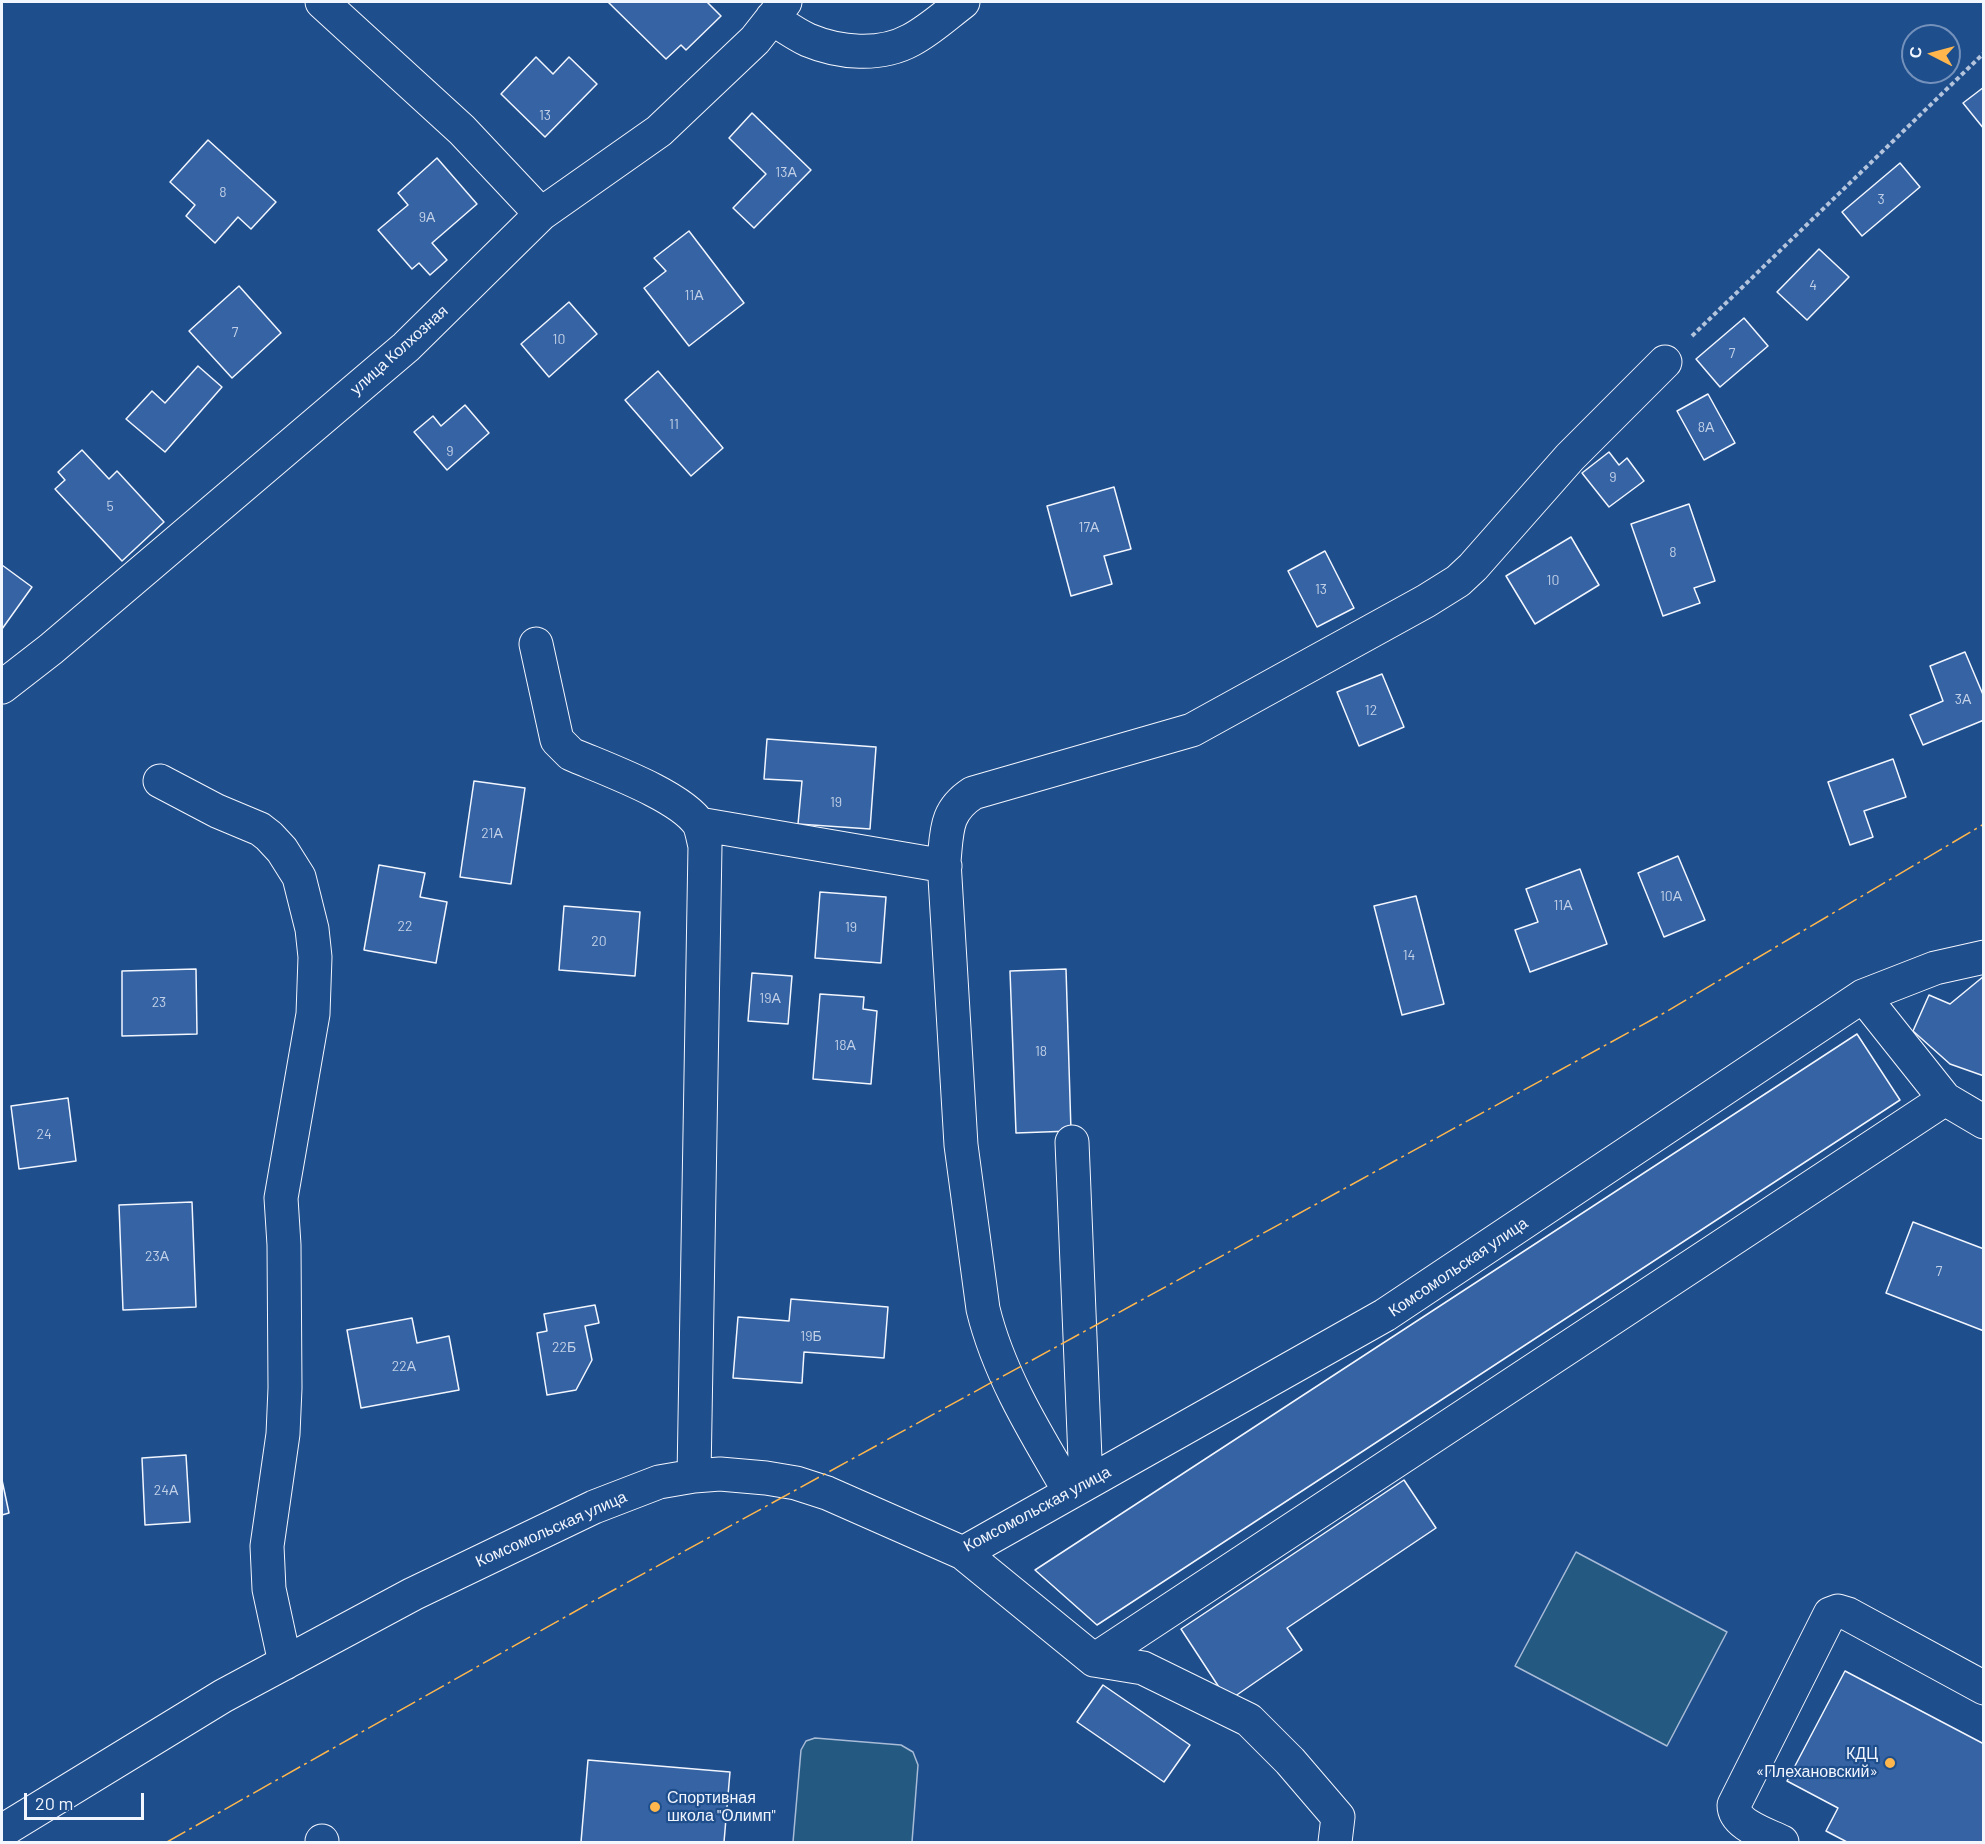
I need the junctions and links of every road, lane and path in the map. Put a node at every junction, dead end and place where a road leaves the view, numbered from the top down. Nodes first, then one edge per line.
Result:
1 (322, 2) edge
2 (963, 2) edge
3 (779, 10) edge
4 (1983, 53) edge
5 (541, 214) junction
6 (1665, 362) joint
7 (536, 644) dead end
8 (2, 687) edge
9 (160, 781) dead end
10 (699, 824) junction
11 (945, 866) junction
12 (1983, 957) edge
13 (1863, 996) junction
14 (1945, 1099) junction
15 (1983, 1122) edge
16 (1072, 1142) dead end
17 (694, 1476) junction
18 (1078, 1488) junction
19 (963, 1552) junction
20 (1094, 1660) junction
21 (285, 1663) junction
22 (1983, 1688) edge
23 (2, 1831) edge
24 (1335, 1842) edge
25 (1782, 1842) edge

1 - 5 street
2 - 3 street
3 - 5 street, улица Колхозная
4 - 6 path
5 - 8 street, улица Колхозная
6 - 11 street
7 - 10 street
9 - 21 street
10 - 11 street
10 - 17 street
11 - 18 street
12 - 13 street, Комсомольская улица
13 - 14 street
13 - 18 street, Комсомольская улица
14 - 15 street
14 - 20 street
16 - 18 street
17 - 19 street, Комсомольская улица
17 - 21 street, Комсомольская улица
18 - 19 street, Комсомольская улица
19 - 20 street
20 - 24 street
21 - 23 street, Комсомольская улица
22 - 25 street

